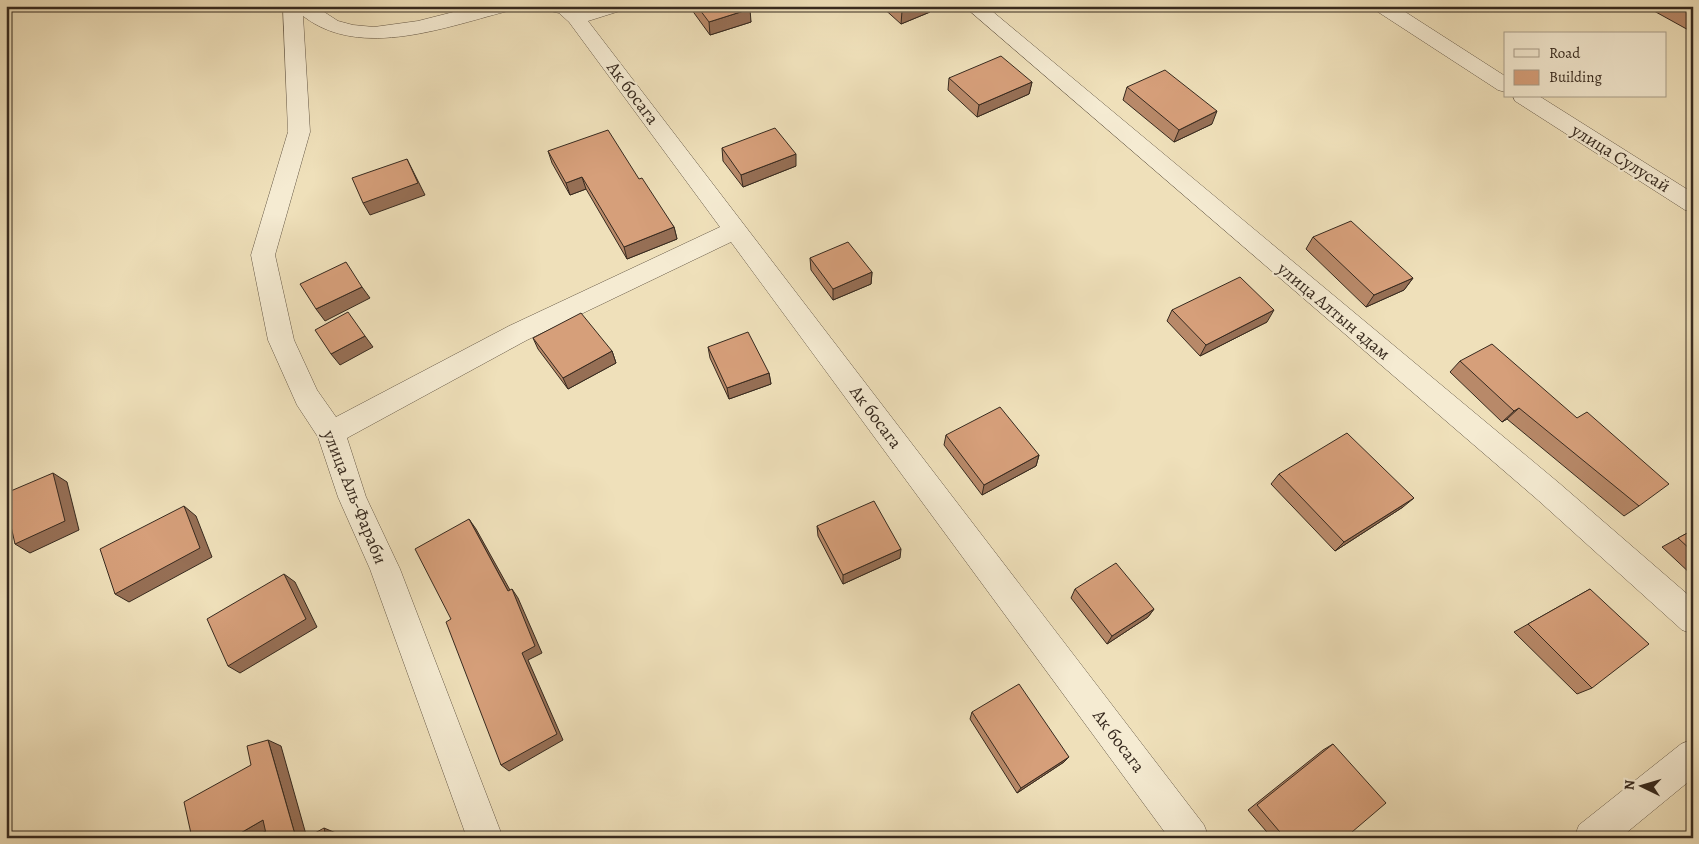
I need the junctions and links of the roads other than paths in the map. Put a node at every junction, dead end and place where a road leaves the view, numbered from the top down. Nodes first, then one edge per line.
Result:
1 (293, 6) edge
2 (303, 6) edge
3 (505, 6) edge
4 (616, 6) edge
5 (974, 6) edge
6 (1382, 6) edge
7 (565, 12) edge
8 (1504, 84) edge
9 (1526, 98) edge
10 (1693, 204) edge
11 (736, 230) junction
12 (331, 433) junction
13 (1693, 619) edge
14 (1693, 756) edge
15 (485, 838) edge
16 (1191, 838) edge
17 (1592, 838) edge

1 - 12 street, улица Аль-Фараби
2 - 3 street
4 - 7 street
5 - 13 street, улица Алтын адам
6 - 8 street
7 - 11 street, Ак босага
9 - 10 street, улица Сулусай
11 - 12 street
11 - 16 street, Ак босага
12 - 15 street, улица Аль-Фараби
14 - 17 street

